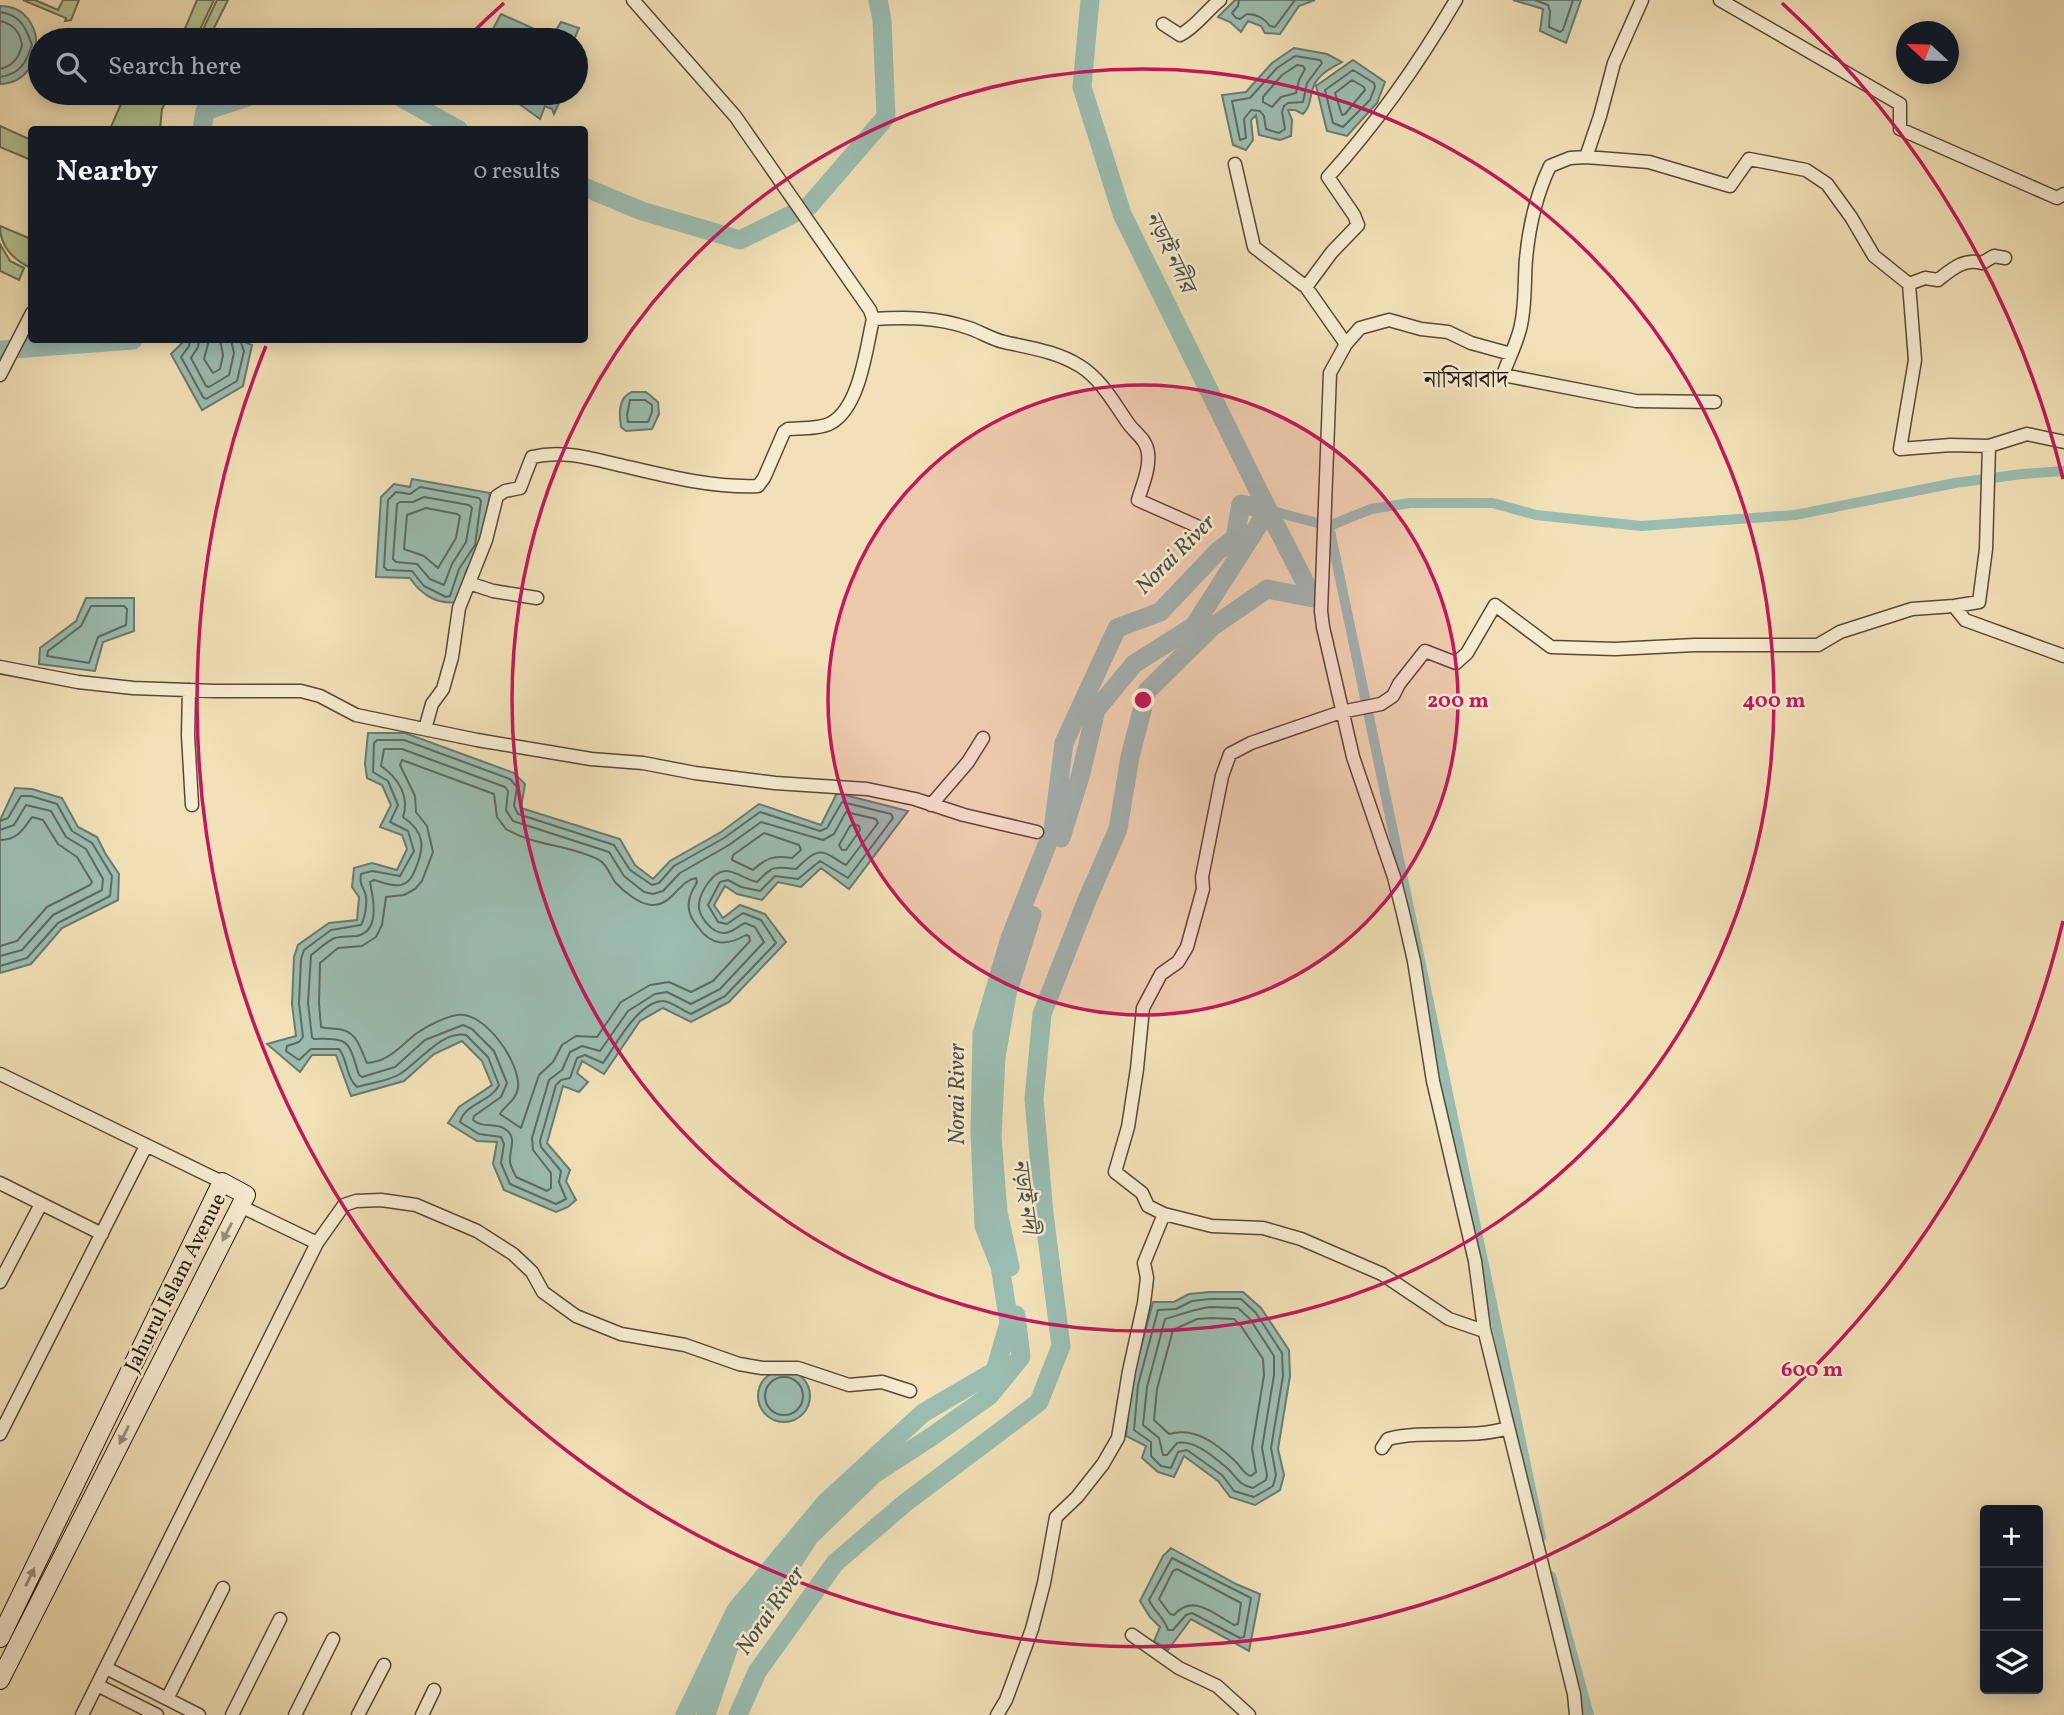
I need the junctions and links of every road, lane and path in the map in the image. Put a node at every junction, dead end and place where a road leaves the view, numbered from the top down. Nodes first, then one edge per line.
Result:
1 (633, 0) edge
2 (1220, 0) edge
3 (1456, 0) edge
4 (1642, 0) edge
5 (1720, 0) edge
6 (1163, 24) dead end
7 (1586, 157) junction
8 (1235, 164) dead end
9 (2064, 194) edge
10 (2005, 258) dead end
11 (1909, 284) junction
12 (1306, 287) junction
13 (872, 314) junction
14 (28, 321) edge
15 (1346, 344) junction
16 (1511, 354) junction
17 (2, 371) edge
18 (1715, 402) dead end
19 (2064, 442) edge
20 (1989, 446) junction
21 (1199, 527) dead end
22 (469, 583) junction
23 (537, 598) dead end
24 (1954, 606) junction
25 (2064, 656) edge
26 (0, 667) edge
27 (189, 690) junction
28 (1342, 712) junction
29 (425, 729) junction
30 (983, 738) dead end
31 (192, 804) dead end
32 (931, 805) junction
33 (1037, 832) dead end
34 (0, 1074) edge
35 (146, 1146) junction
36 (222, 1182) junction
37 (0, 1183) edge
38 (41, 1204) junction
39 (240, 1206) junction
40 (1164, 1214) junction
41 (102, 1234) junction
42 (317, 1243) junction
43 (0, 1282) edge
44 (1484, 1331) junction
45 (910, 1391) dead end
46 (1508, 1428) junction
47 (0, 1434) edge
48 (1382, 1448) dead end
49 (223, 1588) dead end
50 (281, 1619) dead end
51 (1, 1633) edge
52 (1132, 1635) dead end
53 (333, 1639) dead end
54 (384, 1665) dead end
55 (106, 1668) junction
56 (0, 1680) edge
57 (97, 1685) junction
58 (434, 1690) dead end
59 (167, 1699) junction
60 (82, 1715) edge
61 (157, 1715) edge
62 (199, 1715) edge
63 (232, 1715) edge
64 (295, 1715) edge
65 (358, 1715) edge
66 (422, 1715) edge
67 (997, 1715) edge
68 (1249, 1715) edge
69 (1576, 1715) edge

1 - 13 street
2 - 6 street
3 - 12 street
4 - 7 street
5 - 9 street
7 - 11 street
7 - 16 street
8 - 12 street
10 - 11 street
11 - 20 street
12 - 15 street
13 - 21 street
13 - 22 street
14 - 17 street
15 - 16 street
15 - 28 street
16 - 18 street
19 - 20 street
20 - 24 street
22 - 23 street
22 - 29 street
24 - 25 street
24 - 28 street
26 - 27 street
27 - 29 street
27 - 31 street
28 - 40 street
28 - 44 street
29 - 32 street
30 - 32 street
32 - 33 street
34 - 35 street
35 - 36 street
35 - 41 street
36 - 39 street, Jahurul Islam Avenue
51 -> 36 street, Jahurul Islam Avenue
37 - 38 street
38 - 41 street
38 - 43 street
39 - 42 street
39 -> 56 street, Jahurul Islam Avenue
40 - 44 street
40 - 67 street
41 - 47 street
42 - 45 street
42 - 55 street
44 - 46 street
46 - 48 street
46 - 69 street
49 - 59 street
50 - 63 street
52 - 68 street
53 - 64 street
54 - 65 street
55 - 57 street
55 - 59 street
57 - 60 street
57 - 61 street
58 - 66 street
59 - 62 street

